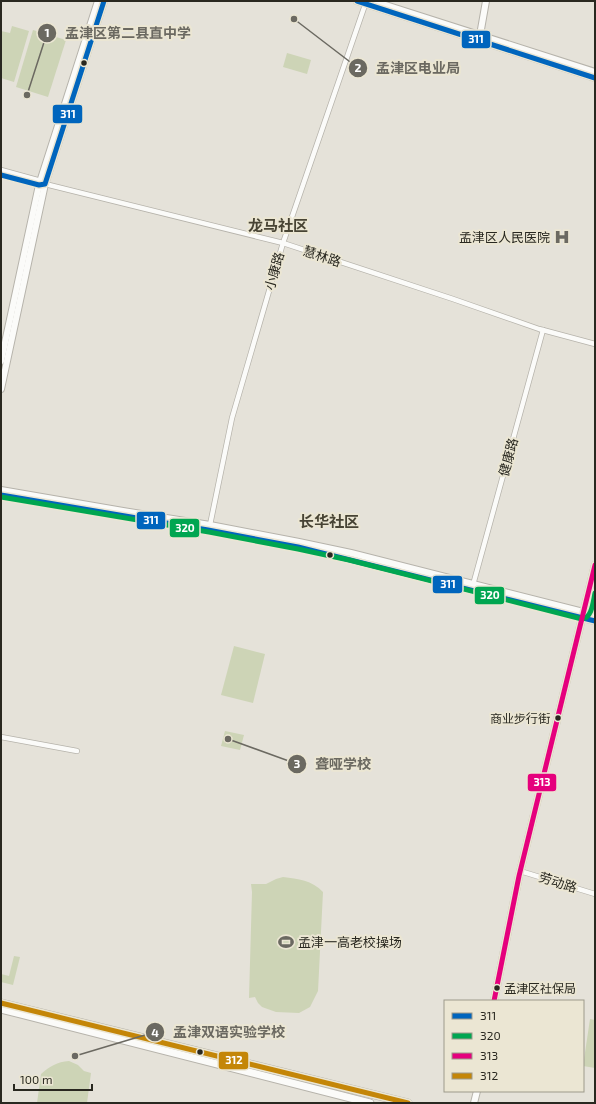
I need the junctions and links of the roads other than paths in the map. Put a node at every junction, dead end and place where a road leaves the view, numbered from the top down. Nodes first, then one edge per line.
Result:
1 (98, 1) edge
2 (104, 1) edge
3 (357, 1) edge
4 (366, 1) edge
5 (373, 1) edge
6 (486, 1) edge
7 (480, 35) junction
8 (595, 72) edge
9 (595, 78) edge
10 (1, 170) edge
11 (1, 175) edge
12 (42, 183) junction
13 (283, 243) junction
14 (543, 330) junction
15 (595, 344) edge
16 (1, 361) edge
17 (1, 389) edge
18 (1, 490) edge
19 (1, 495) edge
20 (210, 525) junction
21 (595, 565) edge
22 (595, 579) edge
23 (473, 585) junction
24 (584, 615) junction
25 (595, 615) edge
26 (595, 621) edge
27 (1, 737) edge
28 (77, 751) dead end
29 (522, 871) junction
30 (595, 894) edge
31 (494, 1000) edge
32 (498, 1000) edge
33 (1, 1003) edge
34 (1, 1009) edge
35 (477, 1092) edge
36 (480, 1092) edge
37 (370, 1103) edge
38 (408, 1103) edge
39 (474, 1103) edge
40 (478, 1103) edge

1 - 12 main road
2 - 12 main road
3 - 9 main road
4 - 13 street, 小康路
5 - 7 main road
6 - 7 main road
7 - 8 main road
10 - 12 street, 慧林路
11 - 12 street, 慧林路
12 - 13 street, 慧林路
12 - 16 main road
12 - 17 main road
13 - 14 street, 慧林路
13 - 20 street, 小康路
14 - 15 street, 慧林路
14 - 23 street, 健康路
18 - 20 main road
19 - 24 main road
20 - 23 main road
21 - 24 main road
22 - 24 main road
23 - 24 main road
24 - 25 main road
24 - 26 main road
24 - 29 main road
27 - 28 street
29 - 30 street, 劳动路
29 - 31 main road
29 - 32 main road
33 - 38 main road
34 - 37 main road
35 - 39 main road
36 - 40 main road

